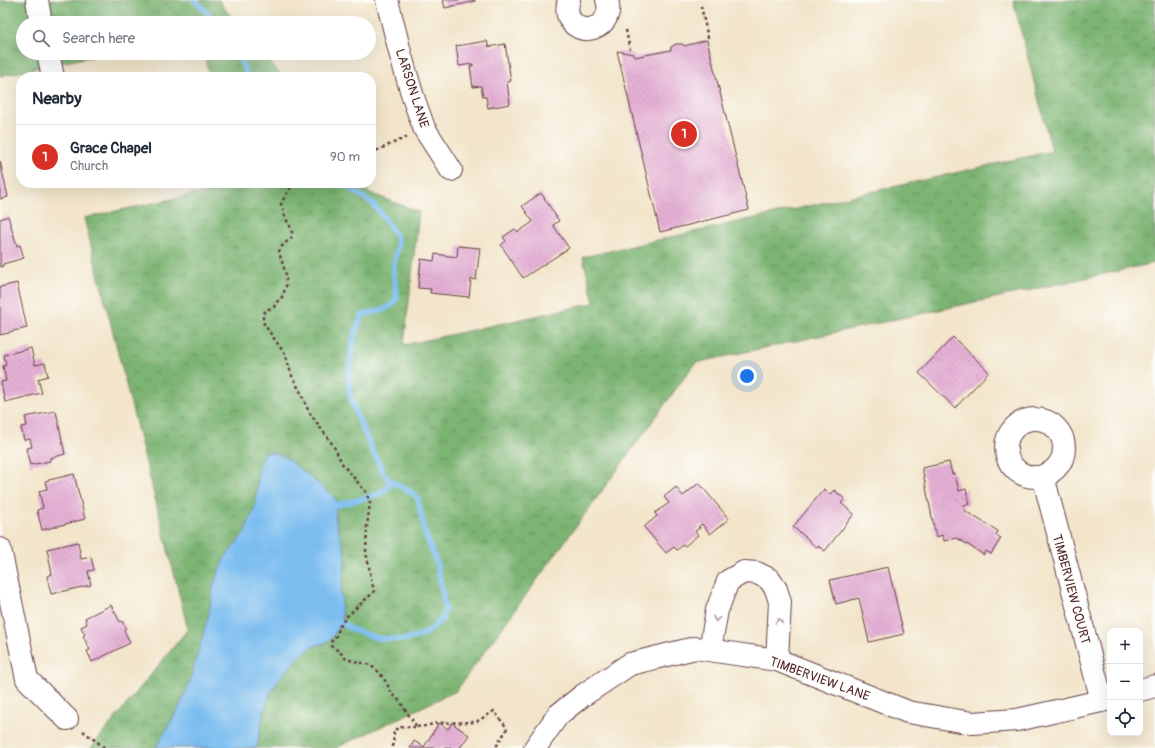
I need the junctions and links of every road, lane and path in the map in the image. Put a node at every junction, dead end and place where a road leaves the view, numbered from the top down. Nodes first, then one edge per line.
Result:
1 (37, 0) edge
2 (387, 0) edge
3 (569, 0) edge
4 (607, 0) edge
5 (701, 6) dead end
6 (40, 16) edge
7 (626, 30) dead end
8 (708, 38) dead end
9 (630, 50) dead end
10 (424, 128) junction
11 (376, 151) edge
12 (451, 170) dead end
13 (291, 188) edge
14 (1043, 476) dead end
15 (0, 548) edge
16 (710, 650) junction
17 (777, 660) junction
18 (1155, 686) edge
19 (1143, 689) edge
20 (1106, 700) edge
21 (67, 719) dead end
22 (417, 727) junction
23 (99, 744) dead end
24 (105, 748) edge
25 (393, 748) edge
26 (496, 748) edge
27 (535, 748) edge

1 - 6 street
2 - 10 street, LARSON LANE
3 - 4 street
5 - 8 path
7 - 9 path
10 - 11 path
10 - 12 street, LARSON LANE
13 - 22 path
14 - 20 street, TIMBERVIEW COURT
15 - 21 street
16 - 17 street, TIMBERVIEW LANE
17 -> 16 street
16 - 27 street, TIMBERVIEW LANE
17 - 20 street, TIMBERVIEW LANE
18 - 19 street
22 - 25 path
22 - 26 path
23 - 24 path

